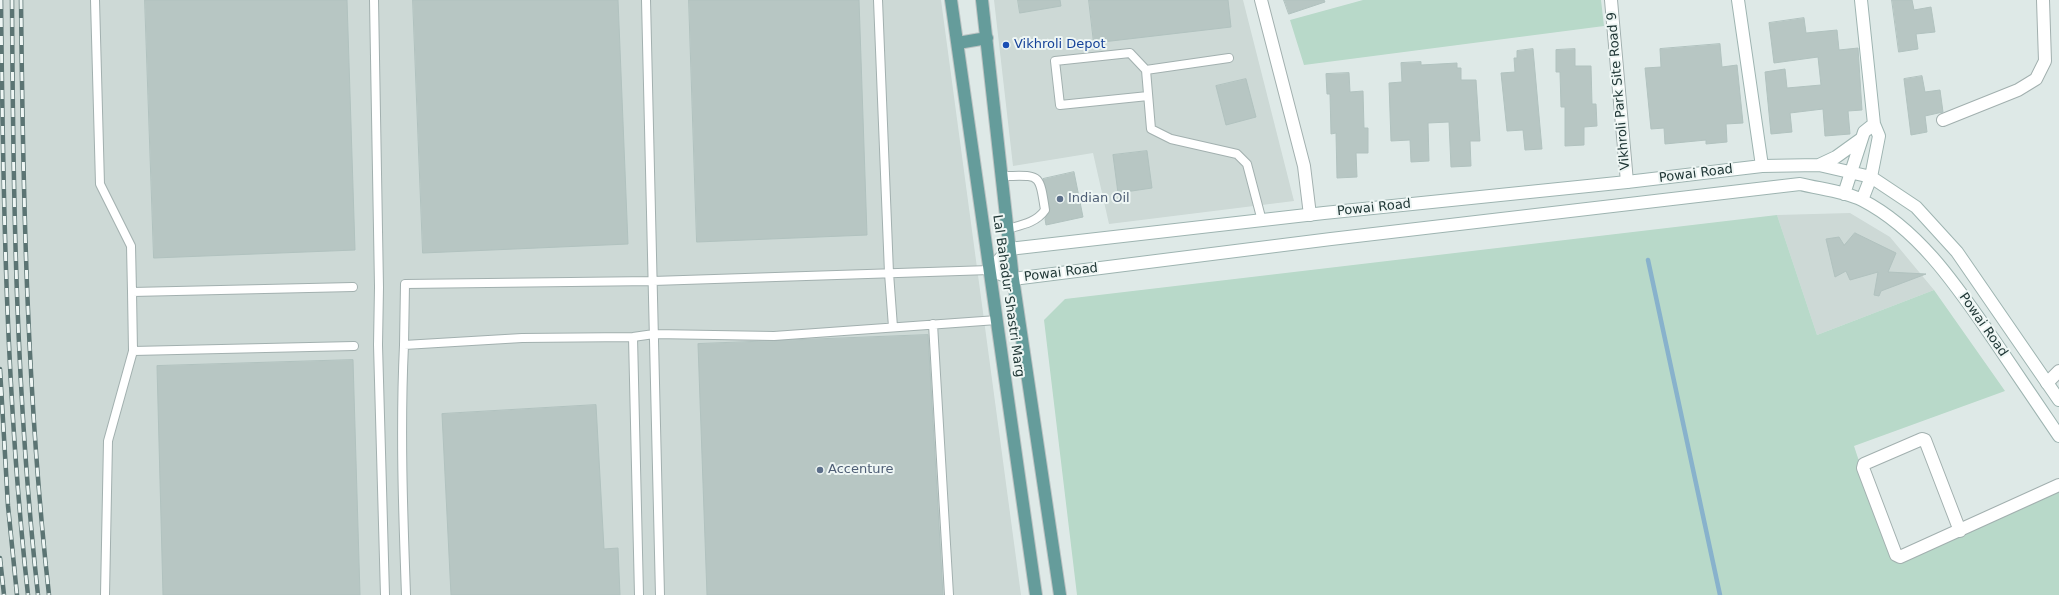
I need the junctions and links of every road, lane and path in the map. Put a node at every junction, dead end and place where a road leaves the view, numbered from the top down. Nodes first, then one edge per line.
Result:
1 (95, 0) edge
2 (374, 0) edge
3 (646, 0) edge
4 (878, 0) edge
5 (951, 0) edge
6 (982, 0) edge
7 (1261, 0) edge
8 (1611, 0) edge
9 (1738, 0) edge
10 (1861, 0) edge
11 (2043, 0) edge
12 (987, 38) junction
13 (958, 43) junction
14 (1229, 58) dead end
15 (1146, 70) junction
16 (1148, 96) junction
17 (1943, 120) dead end
18 (1874, 124) junction
19 (1862, 139) junction
20 (1818, 165) junction
21 (1762, 166) junction
22 (1851, 172) junction
23 (1001, 176) junction
24 (1871, 177) junction
25 (1627, 182) junction
26 (1844, 194) junction
27 (1862, 200) junction
28 (1310, 215) junction
29 (1262, 221) junction
30 (1007, 230) junction
31 (1009, 250) junction
32 (990, 270) junction
33 (889, 273) junction
34 (1013, 279) junction
35 (653, 281) junction
36 (352, 287) dead end
37 (132, 292) junction
38 (997, 320) junction
39 (934, 324) junction
40 (893, 327) junction
41 (654, 334) junction
42 (633, 337) junction
43 (404, 345) junction
44 (354, 346) dead end
45 (133, 351) junction
46 (2059, 371) edge
47 (2047, 382) junction
48 (2059, 400) edge
49 (2059, 436) edge
50 (2059, 485) edge
51 (1960, 531) junction
52 (105, 595) edge
53 (385, 595) edge
54 (406, 595) edge
55 (639, 595) edge
56 (660, 595) edge
57 (949, 595) edge
58 (1036, 595) edge
59 (1060, 595) edge

1 - 37 lane
2 - 53 lane
3 - 35 lane
4 - 33 lane
5 - 13 main road, Lal Bahadur Shastri Marg
6 - 12 main road, Lal Bahadur Shastri Marg
7 - 28 main road
8 - 25 main road, Vikhroli Park Site Road 9
9 - 21 main road
10 - 18 main road
11 - 17 main road
12 - 13 main road
12 - 23 main road, Lal Bahadur Shastri Marg
13 - 32 main road, Lal Bahadur Shastri Marg
14 - 15 lane
15 - 16 lane
15 - 16 lane
16 - 29 lane
18 - 19 main road
18 - 24 main road
19 - 20 main road
19 - 22 main road
20 - 21 main road, Powai Road
20 - 22 main road, Powai Road
21 - 25 main road, Powai Road
22 - 24 main road, Powai Road
22 - 26 main road
23 - 30 main road, Lal Bahadur Shastri Marg
23 - 30 lane
24 - 27 main road
24 - 47 main road, Powai Road
25 - 28 main road, Powai Road
26 - 27 main road, Powai Road
26 - 34 main road, Powai Road
27 - 49 main road, Powai Road
28 - 29 main road, Powai Road
29 - 31 main road, Powai Road
30 - 31 main road, Lal Bahadur Shastri Marg
31 - 32 main road
31 - 34 main road, Lal Bahadur Shastri Marg
32 - 33 lane
32 - 34 main road, Powai Road
32 - 38 main road, Lal Bahadur Shastri Marg
33 - 35 lane
33 - 40 lane
34 - 59 main road, Lal Bahadur Shastri Marg
35 - 41 lane
35 - 43 lane
36 - 37 lane
37 - 45 lane
38 - 39 lane
38 - 58 main road, Lal Bahadur Shastri Marg
39 - 40 lane
39 - 57 lane
40 - 41 lane
41 - 42 lane
41 - 56 lane
42 - 43 lane
42 - 55 lane
43 - 54 lane
44 - 45 lane
45 - 52 lane
46 - 47 main road
47 - 48 main road, Powai Road
50 - 51 main road
51 - 51 main road

